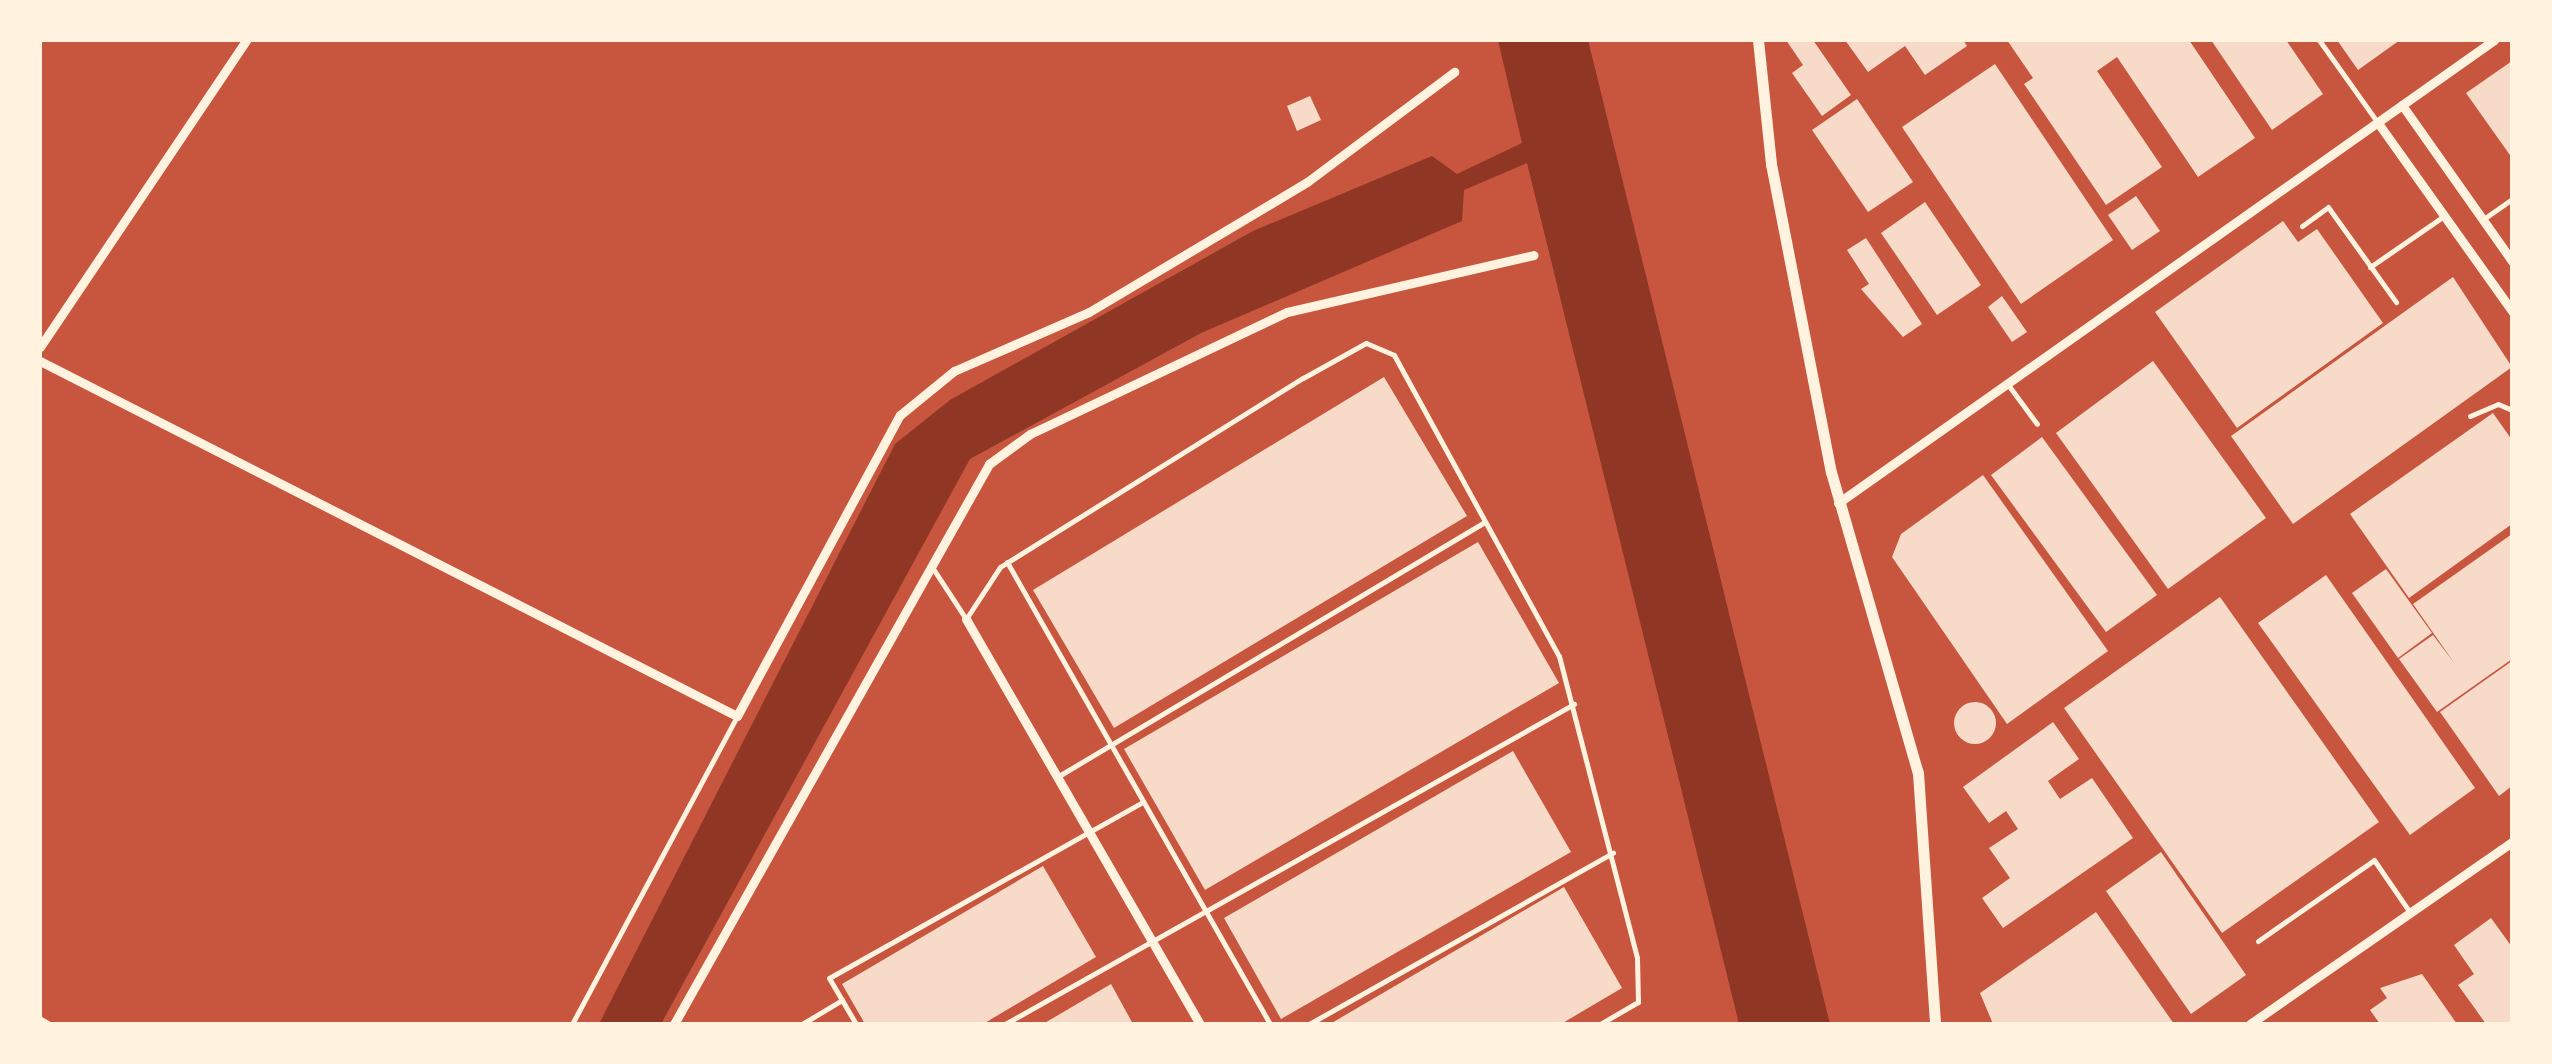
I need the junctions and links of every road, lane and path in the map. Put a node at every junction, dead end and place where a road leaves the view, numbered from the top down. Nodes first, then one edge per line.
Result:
1 (246, 40) edge
2 (1758, 40) edge
3 (2318, 40) edge
4 (2494, 40) edge
5 (1454, 72) dead end
6 (2402, 105) junction
7 (2378, 123) junction
8 (2512, 199) edge
9 (2444, 216) junction
10 (2482, 220) junction
11 (2302, 226) dead end
12 (1534, 255) dead end
13 (2512, 262) edge
14 (2370, 267) junction
15 (2396, 302) dead end
16 (2512, 311) edge
17 (40, 347) edge
18 (40, 361) edge
19 (2009, 386) junction
20 (2512, 410) edge
21 (2470, 416) dead end
22 (2037, 424) dead end
23 (1838, 503) junction
24 (1484, 522) junction
25 (1007, 562) junction
26 (932, 566) junction
27 (966, 619) junction
28 (1574, 704) junction
29 (736, 716) junction
30 (1110, 746) junction
31 (1057, 777) junction
32 (1143, 802) junction
33 (1088, 831) junction
34 (2512, 842) edge
35 (1613, 853) junction
36 (1206, 908) junction
37 (2411, 913) junction
38 (1150, 938) junction
39 (2258, 941) dead end
40 (842, 1000) junction
41 (40, 1018) edge
42 (50, 1024) edge
43 (572, 1024) edge
44 (674, 1024) edge
45 (802, 1024) edge
46 (856, 1024) edge
47 (1005, 1024) edge
48 (1200, 1024) edge
49 (1270, 1024) edge
50 (1310, 1024) edge
51 (1600, 1024) edge
52 (1935, 1024) edge
53 (2250, 1024) edge

1 - 17 street
2 - 23 street
3 - 7 lane
4 - 6 street
5 - 29 street
6 - 7 street
6 - 10 street
7 - 9 street
7 - 19 street
8 - 10 lane
9 - 14 lane
9 - 16 street
10 - 13 street
11 - 14 lane
12 - 26 street
14 - 15 lane
18 - 29 street
19 - 22 lane
19 - 23 street
20 - 21 lane
23 - 52 street
24 - 25 lane
24 - 28 lane
24 - 30 lane
25 - 27 lane
25 - 30 lane
26 - 27 lane
26 - 44 street
27 - 31 street
28 - 35 lane
28 - 36 lane
29 - 43 lane
30 - 31 lane
30 - 32 lane
31 - 33 street
32 - 33 lane
32 - 36 lane
33 - 38 street
33 - 40 lane
34 - 37 street
35 - 50 lane
35 - 51 lane
36 - 38 lane
36 - 49 lane
37 - 39 lane
37 - 53 street
38 - 47 lane
38 - 48 street
40 - 45 lane
40 - 46 lane
41 - 42 path

